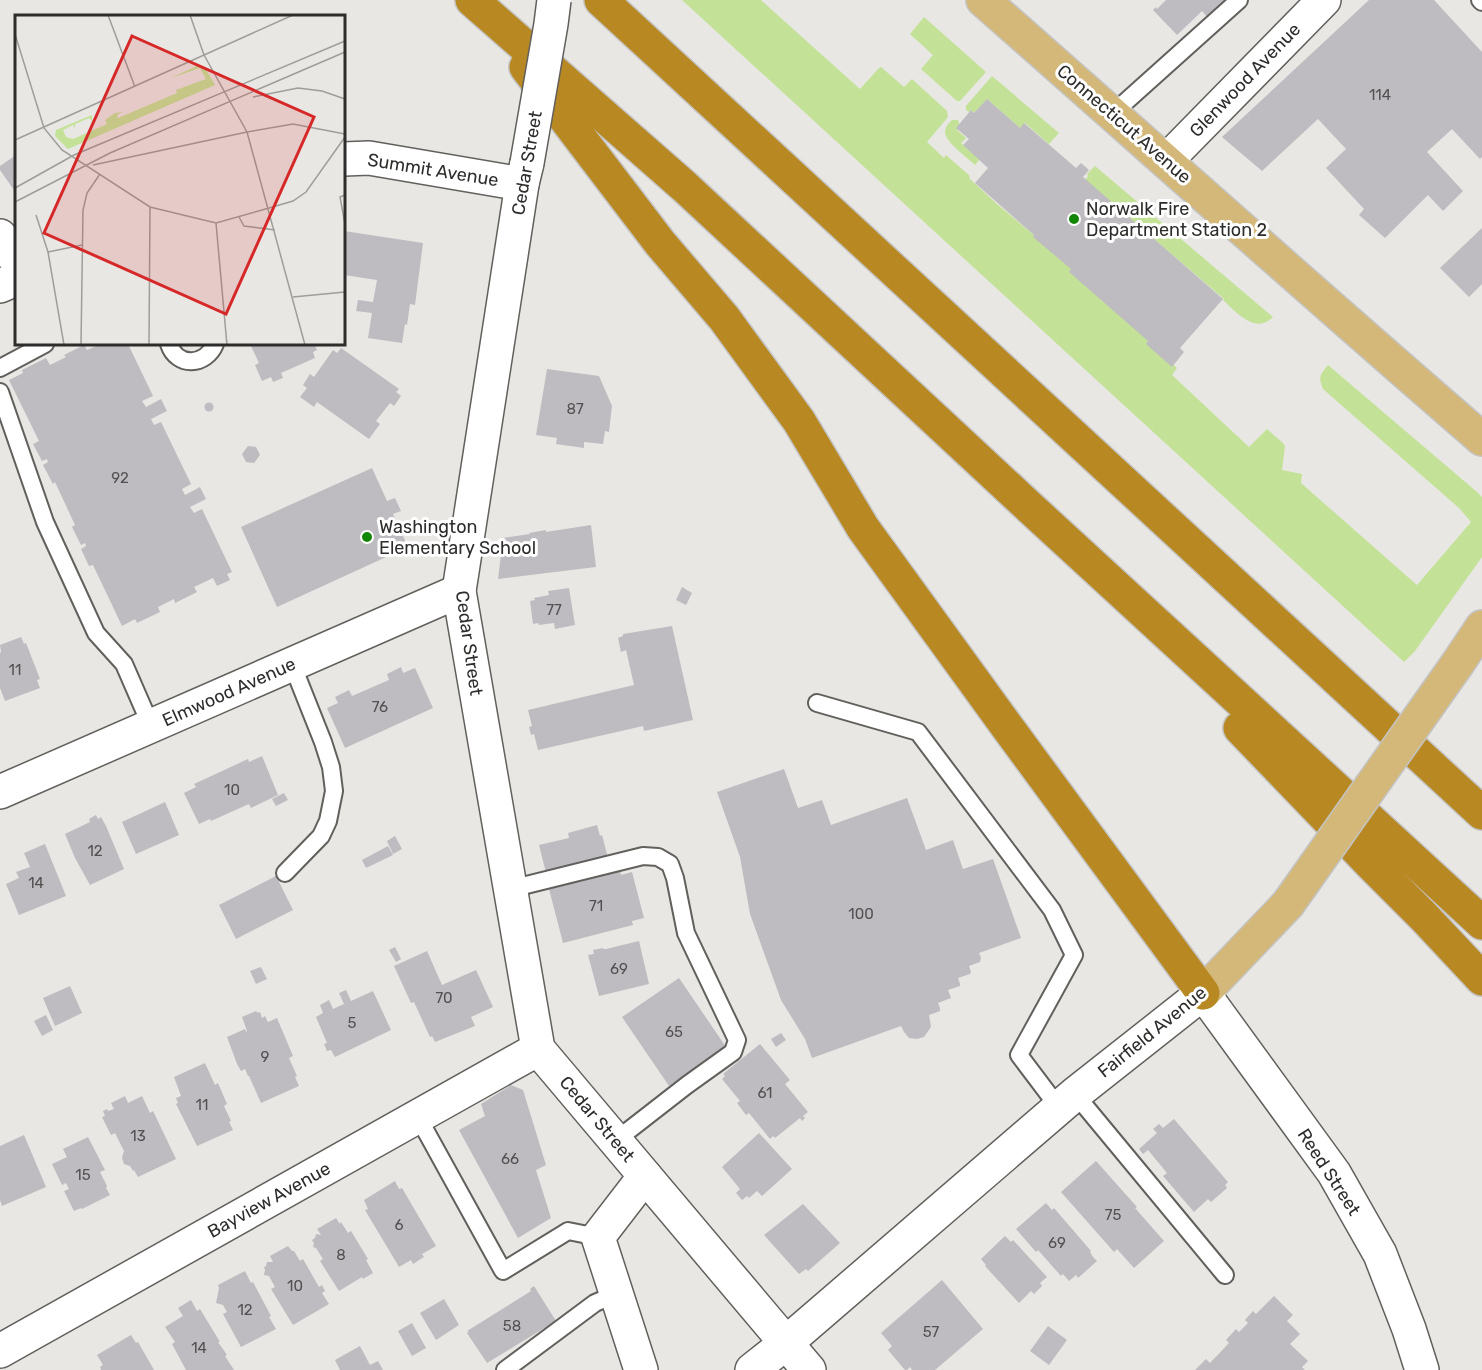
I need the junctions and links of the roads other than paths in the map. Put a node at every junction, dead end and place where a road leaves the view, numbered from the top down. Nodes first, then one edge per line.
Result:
1 (554, 0) edge
2 (602, 0) edge
3 (983, 0) edge
4 (1239, 0) edge
5 (1320, 1) edge
6 (475, 2) edge
7 (1112, 114) junction
8 (345, 159) edge
9 (1166, 161) junction
10 (524, 173) junction
11 (0, 236) edge
12 (15, 258) edge
13 (15, 279) edge
14 (0, 286) edge
15 (43, 345) edge
16 (169, 345) edge
17 (214, 345) edge
18 (0, 368) edge
19 (0, 392) edge
20 (1482, 439) edge
21 (1025, 503) junction
22 (459, 591) junction
23 (1482, 627) edge
24 (292, 664) junction
25 (818, 703) dead end
26 (151, 726) junction
27 (0, 792) edge
28 (1482, 813) edge
29 (285, 873) dead end
30 (510, 888) junction
31 (1482, 923) edge
32 (1482, 979) edge
33 (1203, 993) junction
34 (538, 1049) junction
35 (1067, 1101) junction
36 (418, 1117) junction
37 (615, 1141) junction
38 (645, 1176) junction
39 (598, 1237) junction
40 (1225, 1275) dead end
41 (617, 1296) junction
42 (786, 1343) junction
43 (0, 1350) edge
44 (505, 1370) edge
45 (641, 1370) edge
46 (752, 1370) edge
47 (809, 1370) edge
48 (1422, 1370) edge

1 - 10 street, Cedar Street, bridge
2 - 28 highway
3 - 7 main road, Connecticut Avenue
4 - 7 lane
5 - 9 street, Glenwood Avenue
6 - 21 highway
6 - 33 highway
7 - 9 main road, Connecticut Avenue
8 - 10 street, Summit Avenue
9 - 20 main road, Connecticut Avenue
10 - 22 street, Cedar Street
11 - 12 street
13 - 14 street
15 - 18 lane
16 - 17 lane
19 - 26 lane
21 - 31 highway
21 - 32 highway
22 - 24 street, Elmwood Avenue
22 - 30 street, Cedar Street
23 - 33 main road, Fairfield Avenue, bridge
24 - 26 street, Elmwood Avenue
24 - 29 lane
25 - 35 lane
26 - 27 street, Elmwood Avenue
30 - 34 street, Cedar Street
30 - 37 lane
33 - 35 street, Fairfield Avenue
33 - 48 street, Reed Street
34 - 36 street, Bayview Avenue
34 - 37 street, Cedar Street
35 - 40 lane
35 - 42 street, Fairfield Avenue
36 - 39 lane
36 - 43 street, Bayview Avenue
37 - 38 street, Cedar Street
38 - 39 street, Cedar Street
38 - 42 street, Cedar Street
39 - 41 street
41 - 44 lane
41 - 45 street
42 - 46 street, Fairfield Avenue
42 - 47 street, Cedar Street

